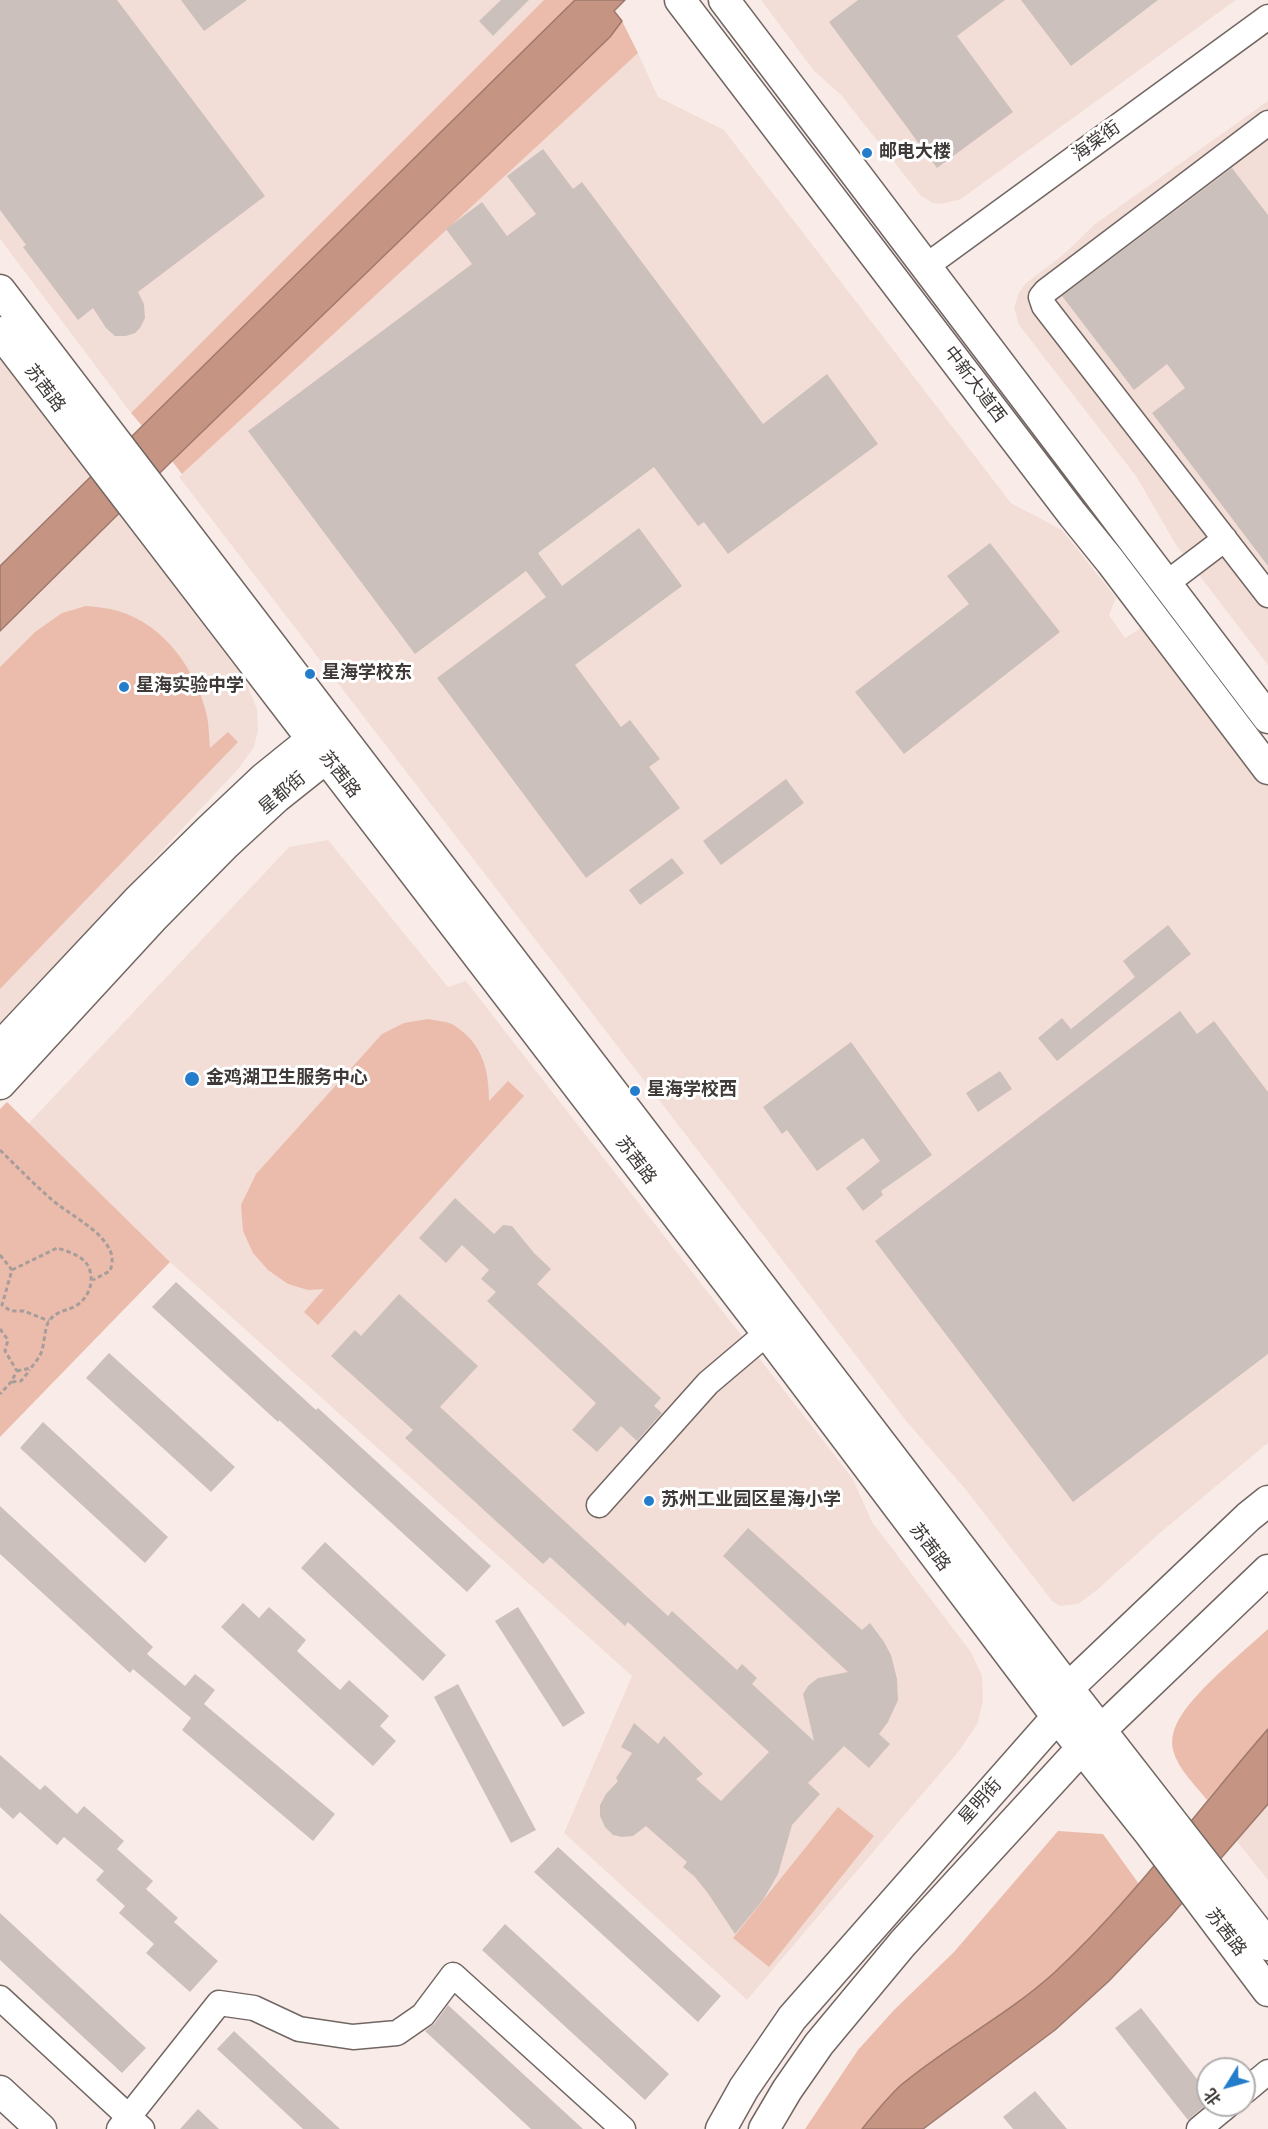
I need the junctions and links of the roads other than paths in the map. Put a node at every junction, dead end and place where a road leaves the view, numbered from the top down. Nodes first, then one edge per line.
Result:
1 (680, 0) edge
2 (724, 0) edge
3 (1268, 17) edge
4 (1268, 123) edge
5 (926, 267) junction
6 (0, 290) edge
7 (0, 332) edge
8 (94, 435) junction
9 (1225, 539) junction
10 (1167, 583) junction
11 (1268, 595) edge
12 (1268, 717) edge
13 (325, 744) junction
14 (1268, 770) edge
15 (0, 1047) edge
16 (0, 1084) edge
17 (767, 1333) junction
18 (1268, 1501) edge
19 (599, 1505) dead end
20 (1268, 1570) edge
21 (1068, 1688) junction
22 (1057, 1717) junction
23 (1091, 1738) junction
24 (1215, 1898) junction
25 (1268, 1945) edge
26 (1268, 1991) edge
27 (0, 1998) edge
28 (1268, 2072) edge
29 (1256, 2082) edge
30 (0, 2091) edge
31 (1214, 2117) edge
32 (130, 2125) edge
33 (41, 2129) edge
34 (623, 2129) edge
35 (721, 2129) edge
36 (764, 2129) edge
37 (1199, 2129) edge

1 - 14 main road, 中新大道西
2 - 5 main road, 中新大道西
3 - 5 street, 海棠街
4 - 9 street
5 - 10 main road, 中新大道西
6 - 8 main road, 苏茜路
7 - 8 main road, 苏茜路
8 - 13 main road, 苏茜路
9 - 10 street
9 - 11 street
10 - 12 main road, 中新大道西
13 - 15 main road, 星都街
13 - 16 main road, 星都街
13 - 17 main road, 苏茜路
13 - 21 main road, 苏茜路
17 - 19 street
17 - 22 main road, 苏茜路
18 - 21 main road, 星明街
20 - 23 main road, 星明街
21 - 22 main road, 星明街
21 - 23 main road, 苏茜路
22 - 23 main road, 苏茜路
22 - 35 main road, 星明街
23 - 24 main road, 苏茜路
23 - 36 main road, 星明街
24 - 25 main road, 苏茜路
24 - 26 main road, 苏茜路
27 - 32 street
28 - 29 street
30 - 33 main road
31 - 37 street
32 - 34 street

